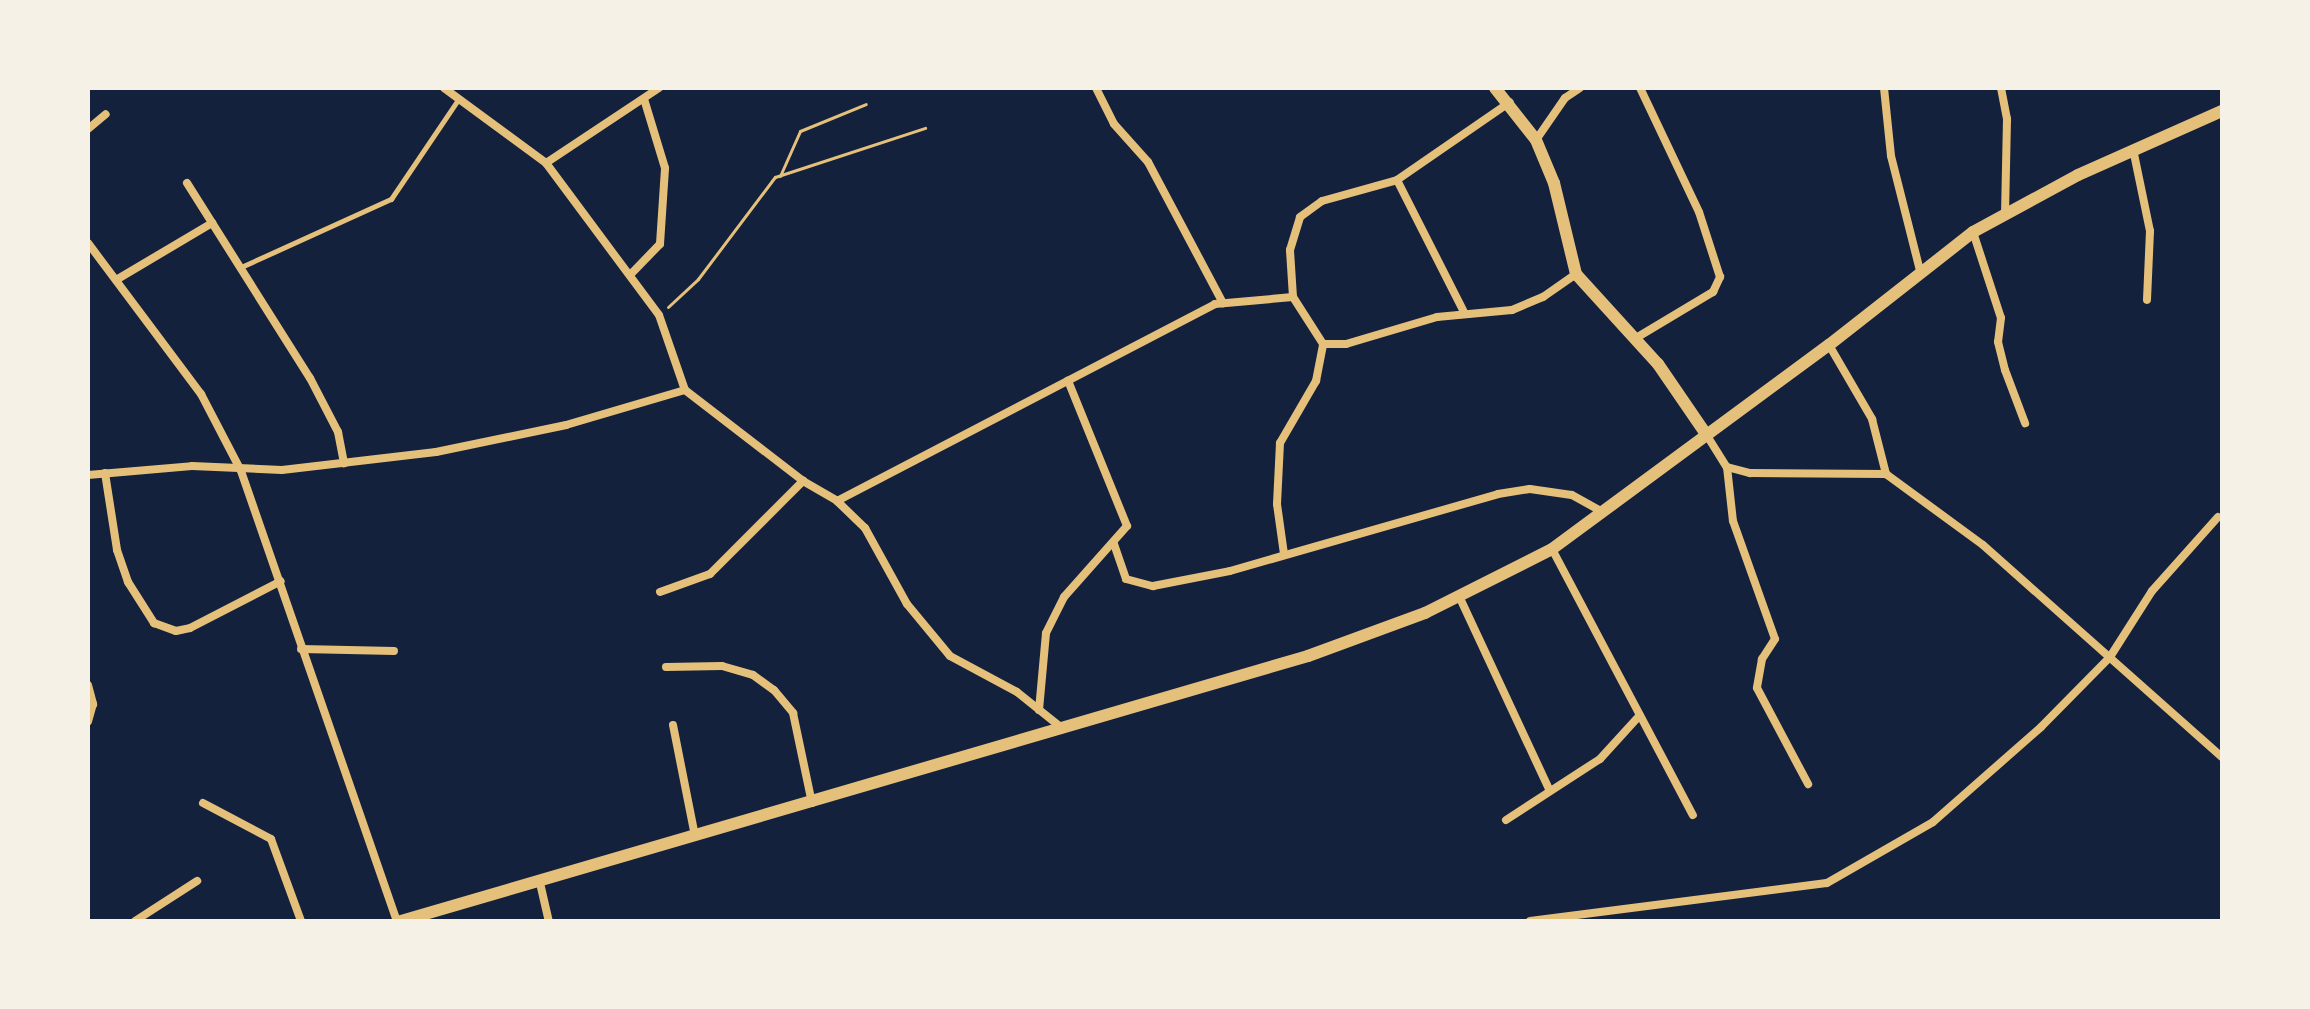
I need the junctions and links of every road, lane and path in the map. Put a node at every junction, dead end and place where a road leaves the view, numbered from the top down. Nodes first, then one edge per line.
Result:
1 (444, 88) edge
2 (659, 88) edge
3 (1096, 88) edge
4 (1495, 88) edge
5 (1580, 88) edge
6 (1640, 88) edge
7 (1884, 88) edge
8 (2001, 88) edge
9 (460, 97) junction
10 (644, 99) junction
11 (1510, 102) junction
12 (866, 104) dead end
13 (2222, 111) edge
14 (106, 114) dead end
15 (925, 128) dead end
16 (88, 129) edge
17 (1536, 140) junction
18 (2133, 149) junction
19 (546, 163) junction
20 (780, 176) junction
21 (1397, 180) junction
22 (187, 183) dead end
23 (2005, 212) junction
24 (212, 223) junction
25 (1973, 232) junction
26 (88, 243) edge
27 (241, 267) junction
28 (1920, 271) junction
29 (1576, 274) junction
30 (630, 275) junction
31 (116, 280) junction
32 (1293, 297) junction
33 (2147, 300) dead end
34 (1223, 303) junction
35 (1464, 312) junction
36 (659, 315) junction
37 (1636, 338) junction
38 (1323, 344) junction
39 (1829, 345) junction
40 (1068, 381) junction
41 (685, 390) junction
42 (2025, 423) dead end
43 (1706, 434) junction
44 (344, 463) junction
45 (1727, 467) junction
46 (241, 471) junction
47 (105, 473) junction
48 (1886, 474) junction
49 (88, 475) edge
50 (803, 481) junction
51 (837, 501) junction
52 (1603, 512) junction
53 (2218, 517) dead end
54 (1114, 544) junction
55 (1552, 549) junction
56 (1284, 554) junction
57 (281, 581) junction
58 (660, 592) dead end
59 (1459, 596) junction
60 (301, 649) junction
61 (394, 651) dead end
62 (2110, 657) junction
63 (666, 667) dead end
64 (88, 685) edge
65 (1039, 710) junction
66 (1640, 715) junction
67 (88, 721) edge
68 (673, 725) dead end
69 (1063, 730) junction
70 (2222, 757) edge
71 (1808, 784) dead end
72 (1550, 791) junction
73 (203, 803) dead end
74 (812, 804) junction
75 (1693, 815) dead end
76 (1506, 820) dead end
77 (696, 837) junction
78 (197, 881) dead end
79 (540, 883) junction
80 (135, 921) edge
81 (301, 921) edge
82 (399, 921) edge
83 (549, 921) edge
84 (1530, 921) edge

1 - 9 street
2 - 10 street
3 - 34 street
4 - 11 street
5 - 17 street
6 - 37 street
7 - 28 street
8 - 23 street
9 - 19 street
9 - 27 lane
10 - 19 street
10 - 30 street
11 - 17 street
11 - 21 street
12 - 20 path
13 - 18 street
14 - 16 street
15 - 20 path
17 - 29 street
18 - 23 street
18 - 33 street
19 - 30 street
20 - 36 path
21 - 32 street
21 - 35 street
22 - 24 street
23 - 25 street
24 - 27 street
24 - 31 street
25 - 28 street
25 - 42 street
26 - 31 street
27 - 44 street
28 - 39 street
29 - 35 street
29 - 37 street
30 - 36 street
31 - 46 street
32 - 34 street
32 - 38 street
34 - 40 street
35 - 38 street
36 - 41 street
37 - 43 street
38 - 56 street
39 - 43 street
39 - 48 street
40 - 51 street
40 - 54 street
41 - 44 street
41 - 50 street
43 - 45 street
43 - 52 street
44 - 46 street
45 - 48 street
45 - 71 street
46 - 47 street
46 - 57 street
47 - 49 street
47 - 57 street
48 - 62 street
50 - 51 street
50 - 58 street
51 - 65 street
52 - 55 street
52 - 56 street
53 - 62 street
54 - 56 street
54 - 65 street
55 - 59 street
55 - 66 street
57 - 60 street
59 - 69 street
59 - 72 street
60 - 61 street
60 - 82 street
62 - 70 street
62 - 84 street
63 - 74 street
64 - 67 street
65 - 69 street
66 - 72 street
66 - 75 street
68 - 77 street
69 - 74 street
72 - 76 street
73 - 81 street
74 - 77 street
77 - 79 street
78 - 80 street
79 - 82 street
79 - 83 street

